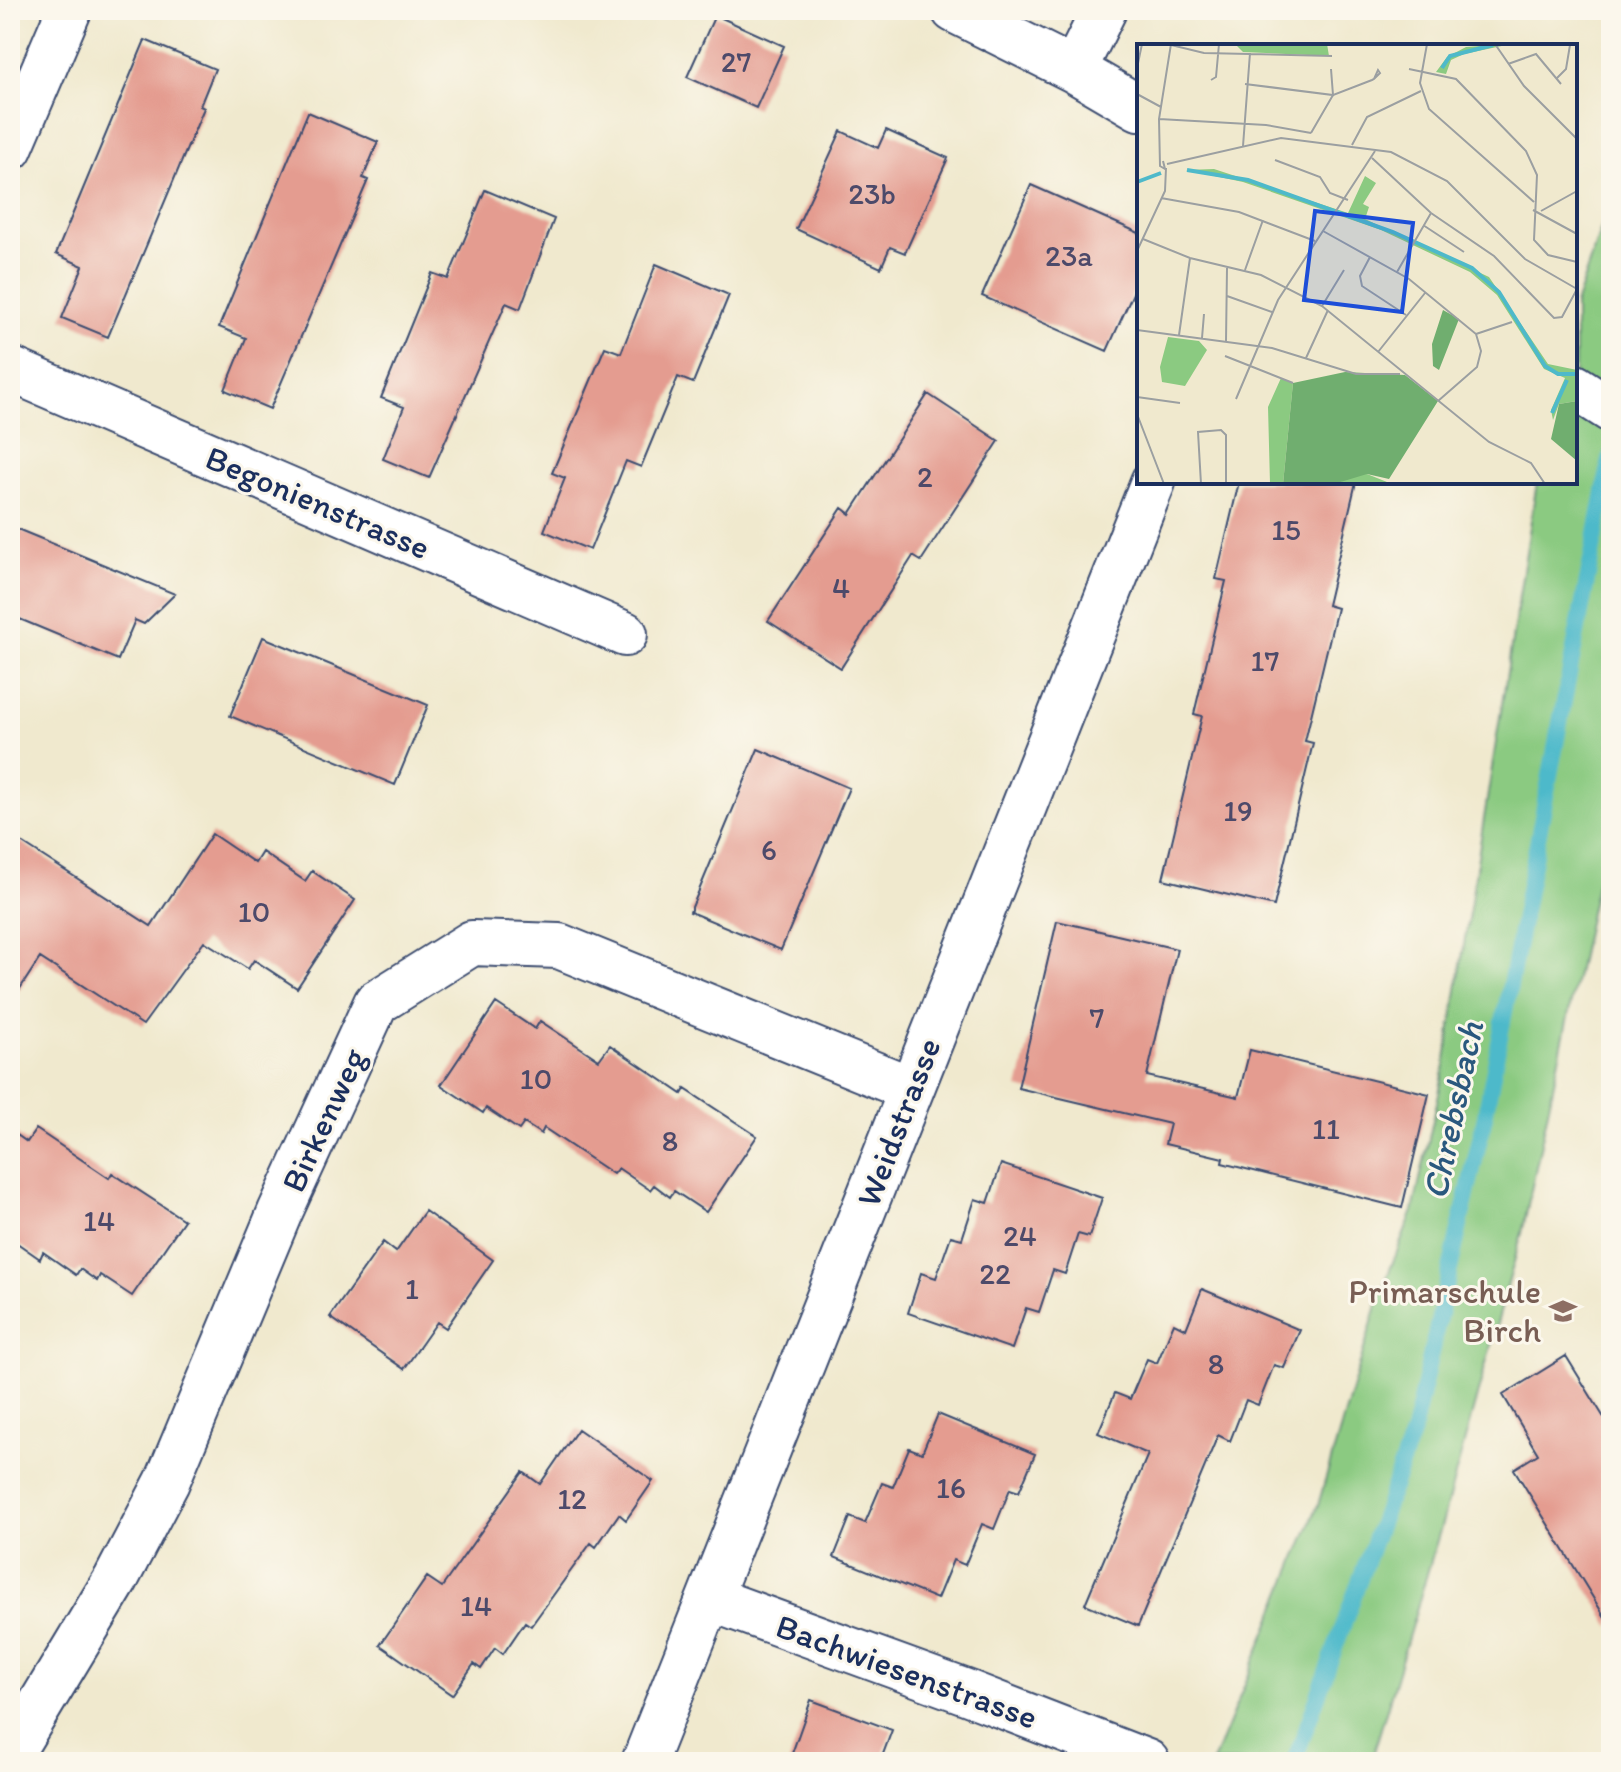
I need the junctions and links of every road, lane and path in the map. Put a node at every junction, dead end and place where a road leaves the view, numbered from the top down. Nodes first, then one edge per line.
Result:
1 (69, 10) edge
2 (954, 10) edge
3 (1104, 10) edge
4 (1074, 70) junction
5 (1137, 107) edge
6 (10, 148) edge
7 (10, 369) edge
8 (1152, 484) edge
9 (625, 634) dead end
10 (911, 1089) junction
11 (711, 1599) junction
12 (10, 1755) edge
13 (644, 1762) edge
14 (1147, 1762) edge

1 - 6 street
2 - 4 street
3 - 4 street
4 - 5 street
7 - 9 street, Begonienstrasse
8 - 10 street, Weidstrasse
10 - 11 street, Weidstrasse
10 - 12 street, Birkenweg
11 - 13 street, Weidstrasse
11 - 14 street, Bachwiesenstrasse

